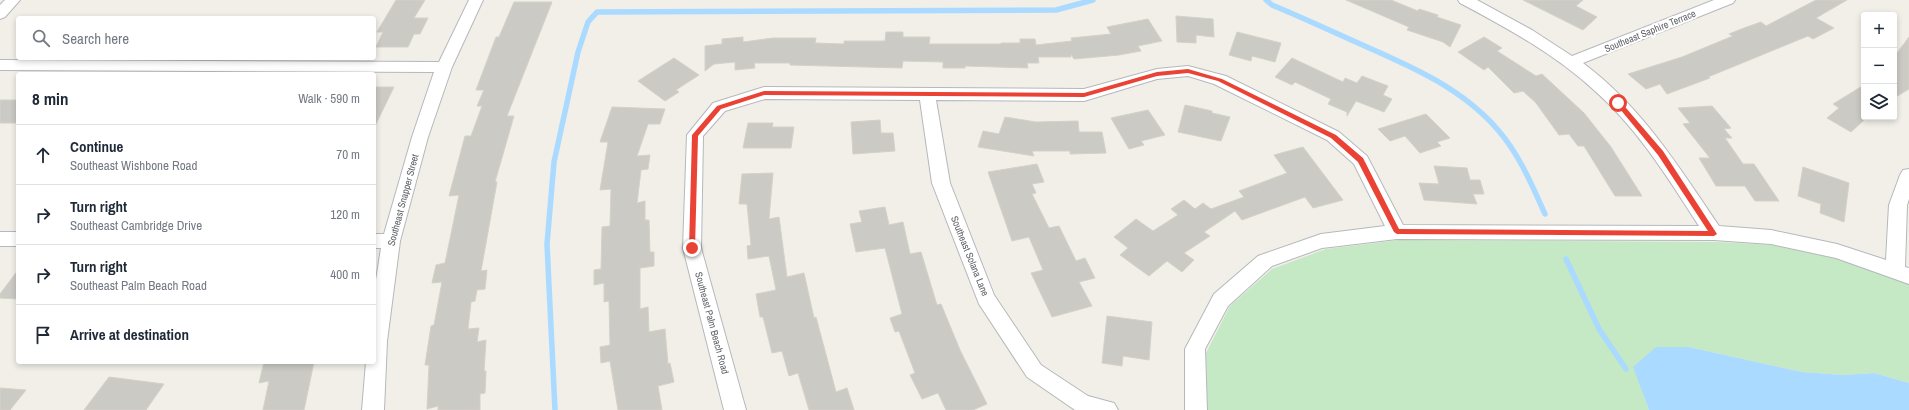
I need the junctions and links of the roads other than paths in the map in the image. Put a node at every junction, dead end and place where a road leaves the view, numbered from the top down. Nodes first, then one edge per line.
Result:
1 (14, 0) edge
2 (476, 0) edge
3 (1465, 0) edge
4 (1727, 0) edge
5 (0, 14) edge
6 (1571, 62) junction
7 (0, 65) edge
8 (444, 67) junction
9 (928, 94) junction
10 (1909, 175) edge
11 (1397, 232) junction
12 (1714, 234) junction
13 (0, 239) edge
14 (16, 239) edge
15 (383, 241) edge
16 (1902, 273) edge
17 (376, 358) edge
18 (376, 364) edge
19 (373, 410) edge
20 (735, 410) edge
21 (1107, 410) edge
22 (1196, 410) edge

1 - 5 street
2 - 8 street, Southeast Snapper Street
3 - 6 street
4 - 6 street, Southeast Saphire Terrace
6 - 12 street
7 - 8 street
8 - 15 street, Southeast Snapper Street
9 - 11 street, Southeast Palm Beach Road
9 - 20 street, Southeast Palm Beach Road
9 - 21 street, Southeast Solana Lane
10 - 16 street
11 - 12 street
11 - 22 street
12 - 16 street
13 - 14 street
15 - 17 street, Southeast Snapper Street
18 - 19 street, Southeast Snapper Street

